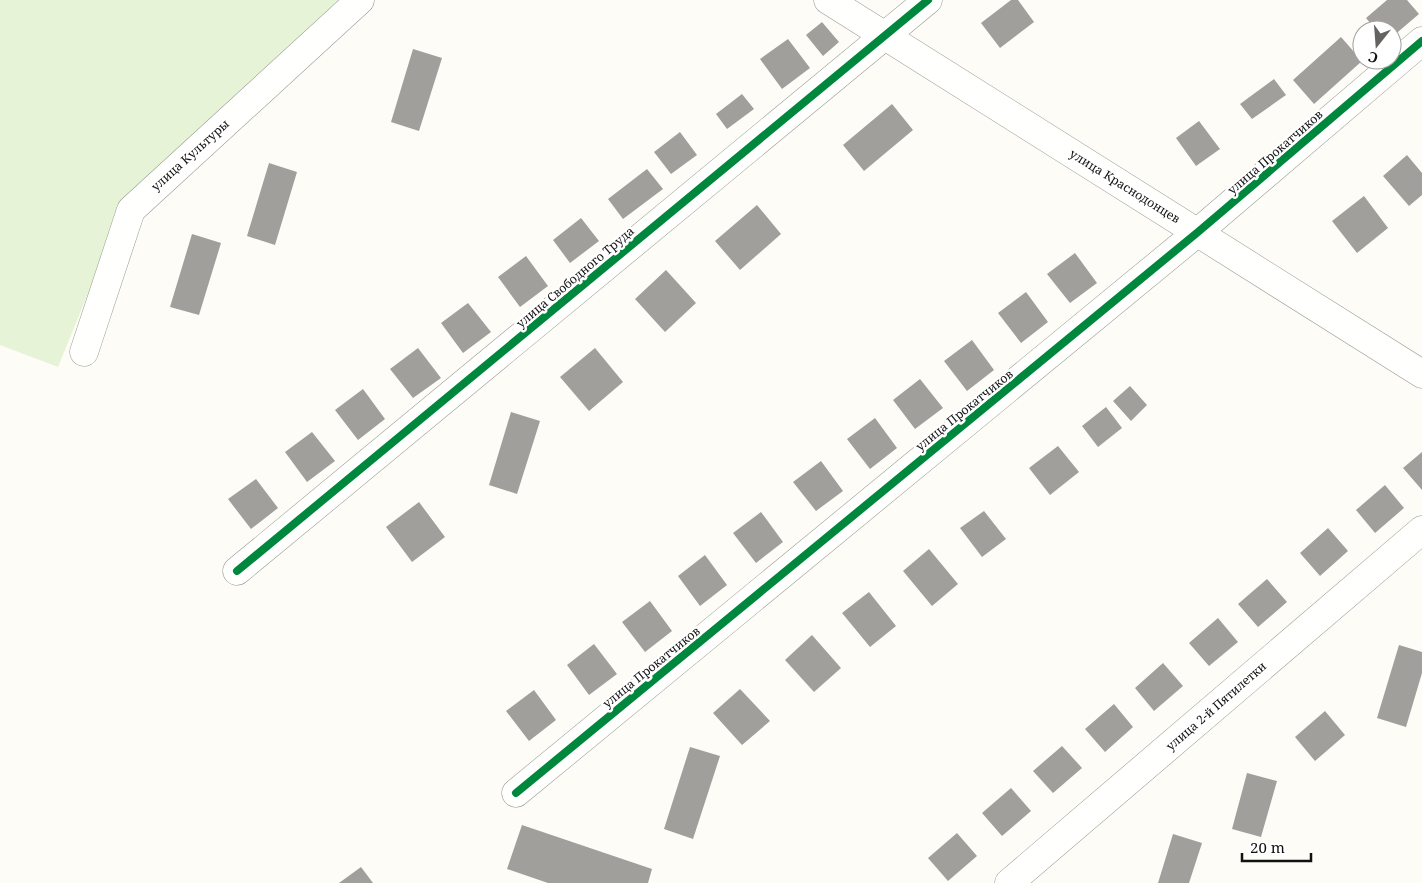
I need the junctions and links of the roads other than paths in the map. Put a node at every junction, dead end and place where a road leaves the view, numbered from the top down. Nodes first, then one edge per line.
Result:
1 (360, 0) edge
2 (828, 0) edge
3 (928, 0) edge
4 (885, 35) junction
5 (1422, 40) edge
6 (1198, 232) junction
7 (84, 352) dead end
8 (1422, 374) edge
9 (1422, 530) edge
10 (237, 571) dead end
11 (516, 793) dead end
12 (1009, 883) edge

1 - 7 street, улица Культуры
2 - 4 street, улица Краснодонцев
3 - 4 street, улица Свободного Труда
4 - 6 street, улица Краснодонцев
4 - 10 street, улица Свободного Труда
5 - 6 street, улица Прокатчиков
6 - 8 street, улица Краснодонцев
6 - 11 street, улица Прокатчиков
9 - 12 street, улица 2-й Пятилетки

